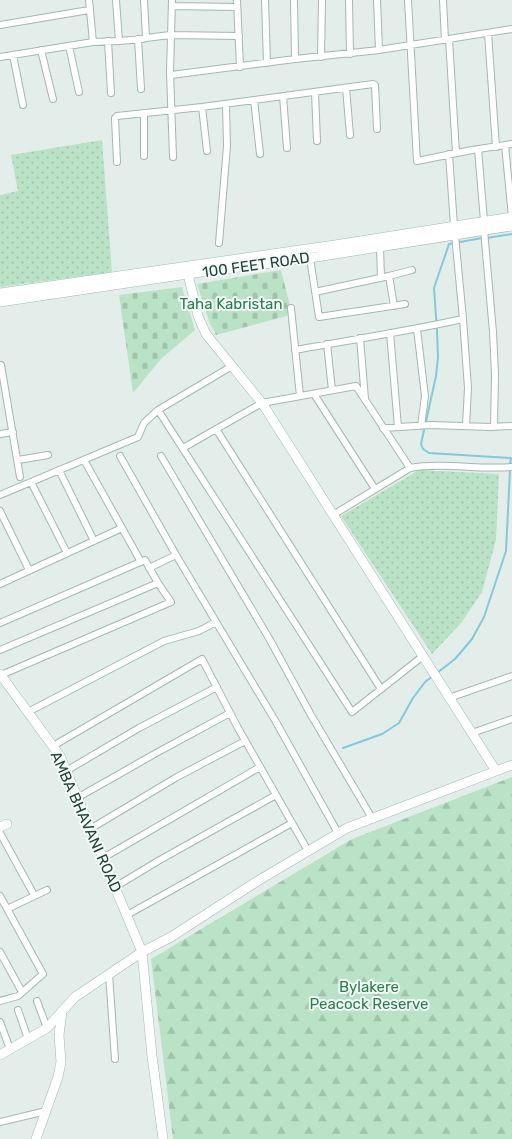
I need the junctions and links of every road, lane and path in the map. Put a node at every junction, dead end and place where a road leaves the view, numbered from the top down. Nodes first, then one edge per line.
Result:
1 (89, 0) edge
2 (116, 0) edge
3 (144, 0) edge
4 (266, 0) edge
5 (294, 0) edge
6 (322, 0) edge
7 (349, 0) edge
8 (377, 0) edge
9 (408, 0) edge
10 (443, 0) edge
11 (172, 3) edge
12 (237, 3) edge
13 (90, 10) junction
14 (0, 25) edge
15 (512, 29) edge
16 (488, 33) junction
17 (170, 35) junction
18 (239, 36) junction
19 (142, 39) junction
20 (447, 39) junction
21 (108, 41) junction
22 (119, 41) junction
23 (93, 42) junction
24 (411, 44) junction
25 (69, 46) junction
26 (42, 50) junction
27 (379, 50) junction
28 (350, 54) junction
29 (13, 55) junction
30 (321, 56) junction
31 (0, 57) edge
32 (295, 59) junction
33 (267, 63) junction
34 (240, 66) junction
35 (171, 75) junction
36 (346, 88) junction
37 (141, 89) dead end
38 (79, 92) dead end
39 (315, 92) junction
40 (111, 93) dead end
41 (283, 96) junction
42 (53, 99) dead end
43 (254, 100) junction
44 (226, 104) junction
45 (23, 105) dead end
46 (202, 107) junction
47 (171, 110) junction
48 (144, 113) junction
49 (378, 129) dead end
50 (350, 135) dead end
51 (317, 141) dead end
52 (508, 145) edge
53 (496, 146) junction
54 (287, 148) dead end
55 (478, 150) junction
56 (207, 152) dead end
57 (456, 153) junction
58 (260, 154) dead end
59 (449, 154) junction
60 (144, 156) dead end
61 (173, 157) dead end
62 (118, 162) dead end
63 (512, 217) edge
64 (484, 226) junction
65 (512, 226) edge
66 (455, 230) junction
67 (219, 244) dead end
68 (380, 246) junction
69 (310, 258) junction
70 (412, 270) dead end
71 (188, 274) junction
72 (390, 276) junction
73 (381, 278) junction
74 (315, 292) junction
75 (0, 293) edge
76 (0, 302) edge
77 (406, 304) dead end
78 (394, 306) junction
79 (291, 308) dead end
80 (464, 319) junction
81 (417, 329) junction
82 (390, 333) junction
83 (360, 338) junction
84 (327, 344) junction
85 (295, 350) junction
86 (1, 365) dead end
87 (232, 366) junction
88 (332, 390) junction
89 (314, 394) junction
90 (300, 396) junction
91 (365, 400) junction
92 (262, 403) junction
93 (158, 410) junction
94 (421, 426) junction
95 (466, 426) junction
96 (512, 426) edge
97 (398, 427) junction
98 (494, 427) junction
99 (383, 428) junction
100 (216, 429) junction
101 (13, 432) junction
102 (0, 434) edge
103 (183, 448) junction
104 (48, 455) dead end
105 (120, 456) dead end
106 (161, 456) dead end
107 (18, 460) junction
108 (84, 460) junction
109 (512, 467) edge
110 (410, 468) junction
111 (59, 470) junction
112 (20, 478) dead end
113 (31, 482) junction
114 (375, 489) junction
115 (0, 495) edge
116 (0, 511) edge
117 (333, 515) junction
118 (122, 528) junction
119 (94, 541) junction
120 (67, 553) junction
121 (176, 555) junction
122 (141, 562) junction
123 (149, 568) junction
124 (29, 570) junction
125 (158, 583) junction
126 (0, 584) edge
127 (216, 622) junction
128 (0, 623) edge
129 (0, 650) edge
130 (423, 656) junction
131 (0, 675) edge
132 (512, 676) edge
133 (217, 687) junction
134 (380, 690) junction
135 (449, 698) junction
136 (28, 712) junction
137 (230, 714) junction
138 (512, 719) edge
139 (472, 733) junction
140 (245, 741) junction
141 (53, 746) junction
142 (512, 765) edge
143 (260, 767) junction
144 (496, 771) junction
145 (66, 772) junction
146 (276, 795) junction
147 (77, 798) junction
148 (372, 818) junction
149 (292, 823) junction
150 (90, 828) junction
151 (0, 833) edge
152 (338, 834) junction
153 (308, 851) junction
154 (103, 858) junction
155 (115, 887) junction
156 (47, 890) dead end
157 (34, 895) junction
158 (0, 896) edge
159 (7, 909) junction
160 (127, 916) junction
161 (0, 952) edge
162 (142, 952) junction
163 (109, 974) junction
164 (22, 992) junction
165 (0, 1001) edge
166 (37, 1001) dead end
167 (18, 1010) dead end
168 (62, 1011) junction
169 (0, 1022) edge
170 (47, 1028) junction
171 (28, 1039) junction
172 (10, 1049) junction
173 (0, 1055) edge
174 (115, 1059) dead end
175 (46, 1111) junction
176 (0, 1122) edge
177 (36, 1139) edge
178 (163, 1139) edge

1 - 13 street
2 - 22 street
3 - 19 street
4 - 33 street
5 - 32 street
6 - 30 street
7 - 28 street
8 - 27 street
9 - 24 street
10 - 20 street
11 - 12 street
11 - 17 street
12 - 18 street
13 - 14 street
13 - 23 street
15 - 16 street
16 - 20 street
16 - 53 street
17 - 18 street
17 - 19 street
17 - 35 street
18 - 34 street
19 - 22 street
19 - 37 street
20 - 24 street
20 - 57 street
21 - 22 street
21 - 23 street
21 - 40 street
23 - 25 street
24 - 27 street
24 - 59 street
25 - 26 street
25 - 38 street
26 - 29 street
26 - 42 street
27 - 28 street
28 - 30 street
29 - 31 street
29 - 45 street
30 - 32 street
32 - 33 street
33 - 34 street
34 - 35 street
35 - 47 street
36 - 39 street
36 - 49 street
36 - 50 street
39 - 41 street
39 - 51 street
41 - 43 street
41 - 54 street
43 - 44 street
43 - 58 street
44 - 46 street
44 - 67 street
46 - 47 street
46 - 56 street
47 - 48 street
47 - 61 street
48 - 60 street
48 - 62 street
52 - 53 street
52 - 63 street
53 - 55 street
55 - 57 street
55 - 64 street
57 - 59 street
59 - 66 street
63 - 64 main road, 100 FEET ROAD
64 - 65 main road, 100 FEET ROAD
64 - 66 main road, 100 FEET ROAD
64 - 98 street
66 - 68 main road, 100 FEET ROAD
66 - 75 main road, 100 FEET ROAD
66 - 80 street
68 - 69 main road, 100 FEET ROAD
68 - 73 street
69 - 71 main road, 100 FEET ROAD
69 - 74 street
70 - 72 street
71 - 76 main road, 100 FEET ROAD
71 - 87 main road
72 - 73 street
72 - 78 street
73 - 74 street
74 - 78 street
77 - 78 street
79 - 85 street
80 - 81 street
80 - 95 street
81 - 82 street
81 - 94 street
82 - 83 street
82 - 97 street
83 - 84 street
83 - 91 street
84 - 85 street
84 - 88 street
85 - 90 street
86 - 101 street
87 - 92 main road
87 - 93 street
88 - 89 street
88 - 91 street
89 - 90 street
89 - 114 street
90 - 92 street
91 - 99 street
92 - 100 street
92 - 117 main road
93 - 103 street
93 - 108 street
94 - 95 street
94 - 97 street
95 - 98 street
96 - 98 street
97 - 99 street
99 - 110 street
100 - 103 street
100 - 134 street
101 - 102 street
101 - 107 street
103 - 134 street
104 - 107 street
105 - 121 street
106 - 148 street
107 - 112 street
108 - 111 street
108 - 118 street
109 - 110 street
110 - 114 street
111 - 113 street
111 - 119 street
113 - 115 street
113 - 120 street
114 - 117 street
116 - 124 street
117 - 130 main road
118 - 119 street
118 - 122 street
119 - 120 street
120 - 124 street
121 - 123 street
121 - 127 street
122 - 123 street
122 - 128 street
123 - 125 street
124 - 126 street
125 - 129 street
125 - 131 street
127 - 136 street
127 - 152 street
130 - 134 street
130 - 135 main road
131 - 136 main road, AMBA BHAVANI ROAD
132 - 135 street
133 - 137 street
133 - 141 street
133 - 145 street
135 - 139 main road
136 - 141 main road, AMBA BHAVANI ROAD
137 - 140 street
137 - 147 street
138 - 139 street
139 - 144 main road
140 - 143 street
140 - 150 street
141 - 145 main road, AMBA BHAVANI ROAD
142 - 144 main road
143 - 146 street
143 - 154 street
144 - 148 main road
145 - 147 main road, AMBA BHAVANI ROAD
146 - 149 street
146 - 155 street
147 - 150 main road, AMBA BHAVANI ROAD
148 - 152 main road
149 - 153 street
149 - 160 street
150 - 154 main road, AMBA BHAVANI ROAD
151 - 157 street
152 - 153 main road
153 - 162 main road
154 - 155 main road, AMBA BHAVANI ROAD
155 - 160 main road, AMBA BHAVANI ROAD
156 - 157 street
157 - 159 street
158 - 159 street
159 - 164 street
160 - 162 main road, AMBA BHAVANI ROAD
161 - 164 street
162 - 163 main road
162 - 178 main road, AMBA BHAVANI ROAD
163 - 168 main road
163 - 174 street
164 - 165 street
166 - 170 street
167 - 171 street
168 - 170 main road
168 - 175 main road
169 - 172 street
170 - 171 main road
171 - 172 main road
172 - 173 main road
175 - 176 street
175 - 177 main road

